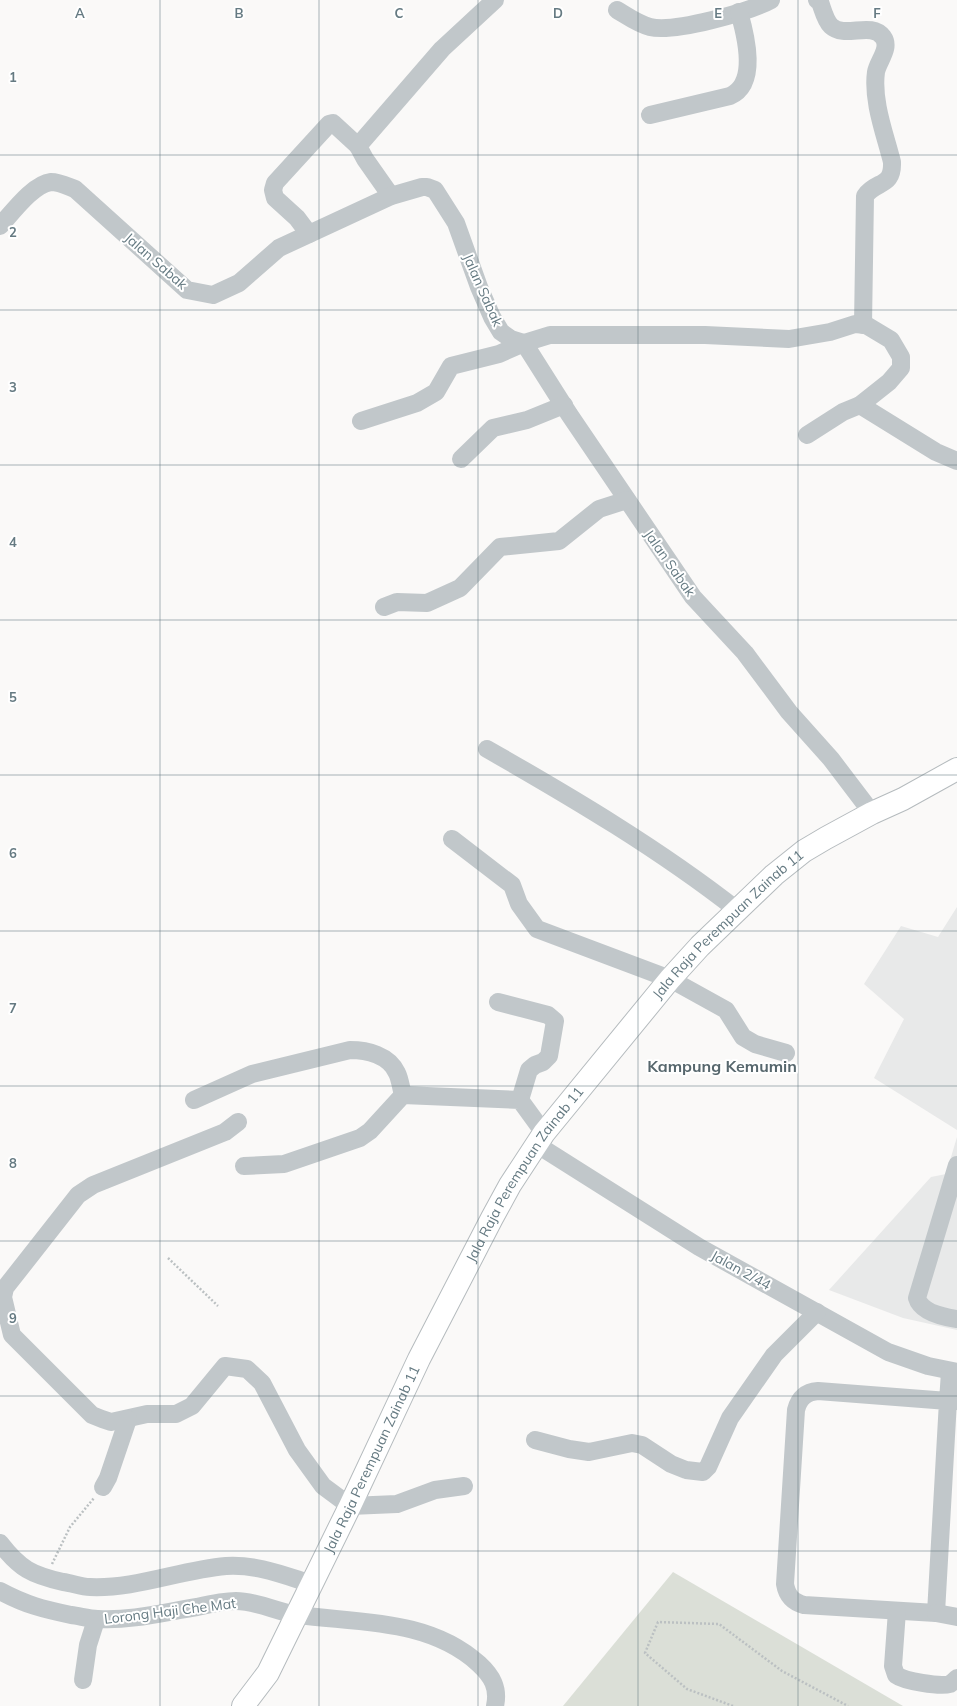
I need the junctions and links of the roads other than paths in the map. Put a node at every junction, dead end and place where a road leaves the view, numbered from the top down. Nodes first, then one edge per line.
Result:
1 (495, 0) edge
2 (771, 0) edge
3 (817, 0) edge
4 (617, 10) dead end
5 (739, 12) junction
6 (650, 115) dead end
7 (358, 146) junction
8 (391, 196) junction
9 (0, 226) edge
10 (309, 234) junction
11 (863, 325) junction
12 (524, 343) junction
13 (860, 404) junction
14 (564, 405) junction
15 (361, 421) dead end
16 (807, 435) dead end
17 (461, 459) dead end
18 (957, 461) edge
19 (627, 500) junction
20 (384, 607) dead end
21 (487, 749) dead end
22 (957, 769) edge
23 (872, 812) junction
24 (452, 839) dead end
25 (737, 910) junction
26 (670, 979) junction
27 (498, 1002) dead end
28 (786, 1053) dead end
29 (403, 1095) junction
30 (194, 1100) dead end
31 (520, 1100) junction
32 (238, 1122) dead end
33 (540, 1139) junction
34 (957, 1165) edge
35 (244, 1166) dead end
36 (817, 1312) junction
37 (957, 1319) edge
38 (6, 1340) edge
39 (954, 1372) edge
40 (953, 1401) edge
41 (128, 1419) junction
42 (535, 1440) dead end
43 (464, 1486) dead end
44 (104, 1487) road end
45 (350, 1506) junction
46 (949, 1522) edge
47 (0, 1543) edge
48 (312, 1584) junction
49 (0, 1591) edge
50 (897, 1611) junction
51 (936, 1613) junction
52 (296, 1614) junction
53 (957, 1617) edge
54 (96, 1620) junction
55 (957, 1678) edge
56 (83, 1680) dead end
57 (243, 1706) edge
58 (495, 1706) edge

1 - 7 street
2 - 5 street
3 - 11 street
4 - 5 street
5 - 6 street
7 - 8 street
7 - 10 street
8 - 10 street, Jalan Sabak
8 - 12 street, Jalan Sabak
9 - 10 street, Jalan Sabak
11 - 12 street
11 - 13 street
12 - 14 street, Jalan Sabak
12 - 15 street
13 - 16 street
13 - 18 street
14 - 17 street
14 - 19 street, Jalan Sabak
19 - 20 street
19 - 23 street, Jalan Sabak
21 - 25 street
22 - 23 main road, Jala Raja Perempuan Zainab 11
23 - 25 main road, Jala Raja Perempuan Zainab 11
24 - 26 street
25 - 26 main road, Jala Raja Perempuan Zainab 11
26 - 28 street
26 - 33 main road, Jala Raja Perempuan Zainab 11
27 - 31 street
29 - 30 street
29 - 31 street
29 - 35 street
31 - 33 street
32 - 38 street
33 - 36 street, Jalan 2/44
33 - 45 main road, Jala Raja Perempuan Zainab 11
34 - 37 street
36 - 39 street, Jalan 2/44
36 - 42 street
38 - 41 street
39 - 40 street
40 - 46 street
40 - 50 street
41 - 44 street
41 - 45 street
43 - 45 street
45 - 48 main road, Jala Raja Perempuan Zainab 11
46 - 51 street
47 - 48 street
48 - 52 main road, Jala Raja Perempuan Zainab 11
49 - 54 street, Lorong Haji Che Mat
50 - 51 street
50 - 55 street
51 - 53 street
52 - 54 street, Lorong Haji Che Mat
52 - 57 main road, Jala Raja Perempuan Zainab 11
52 - 58 street, Lorong Haji Che Mat
54 - 56 street

